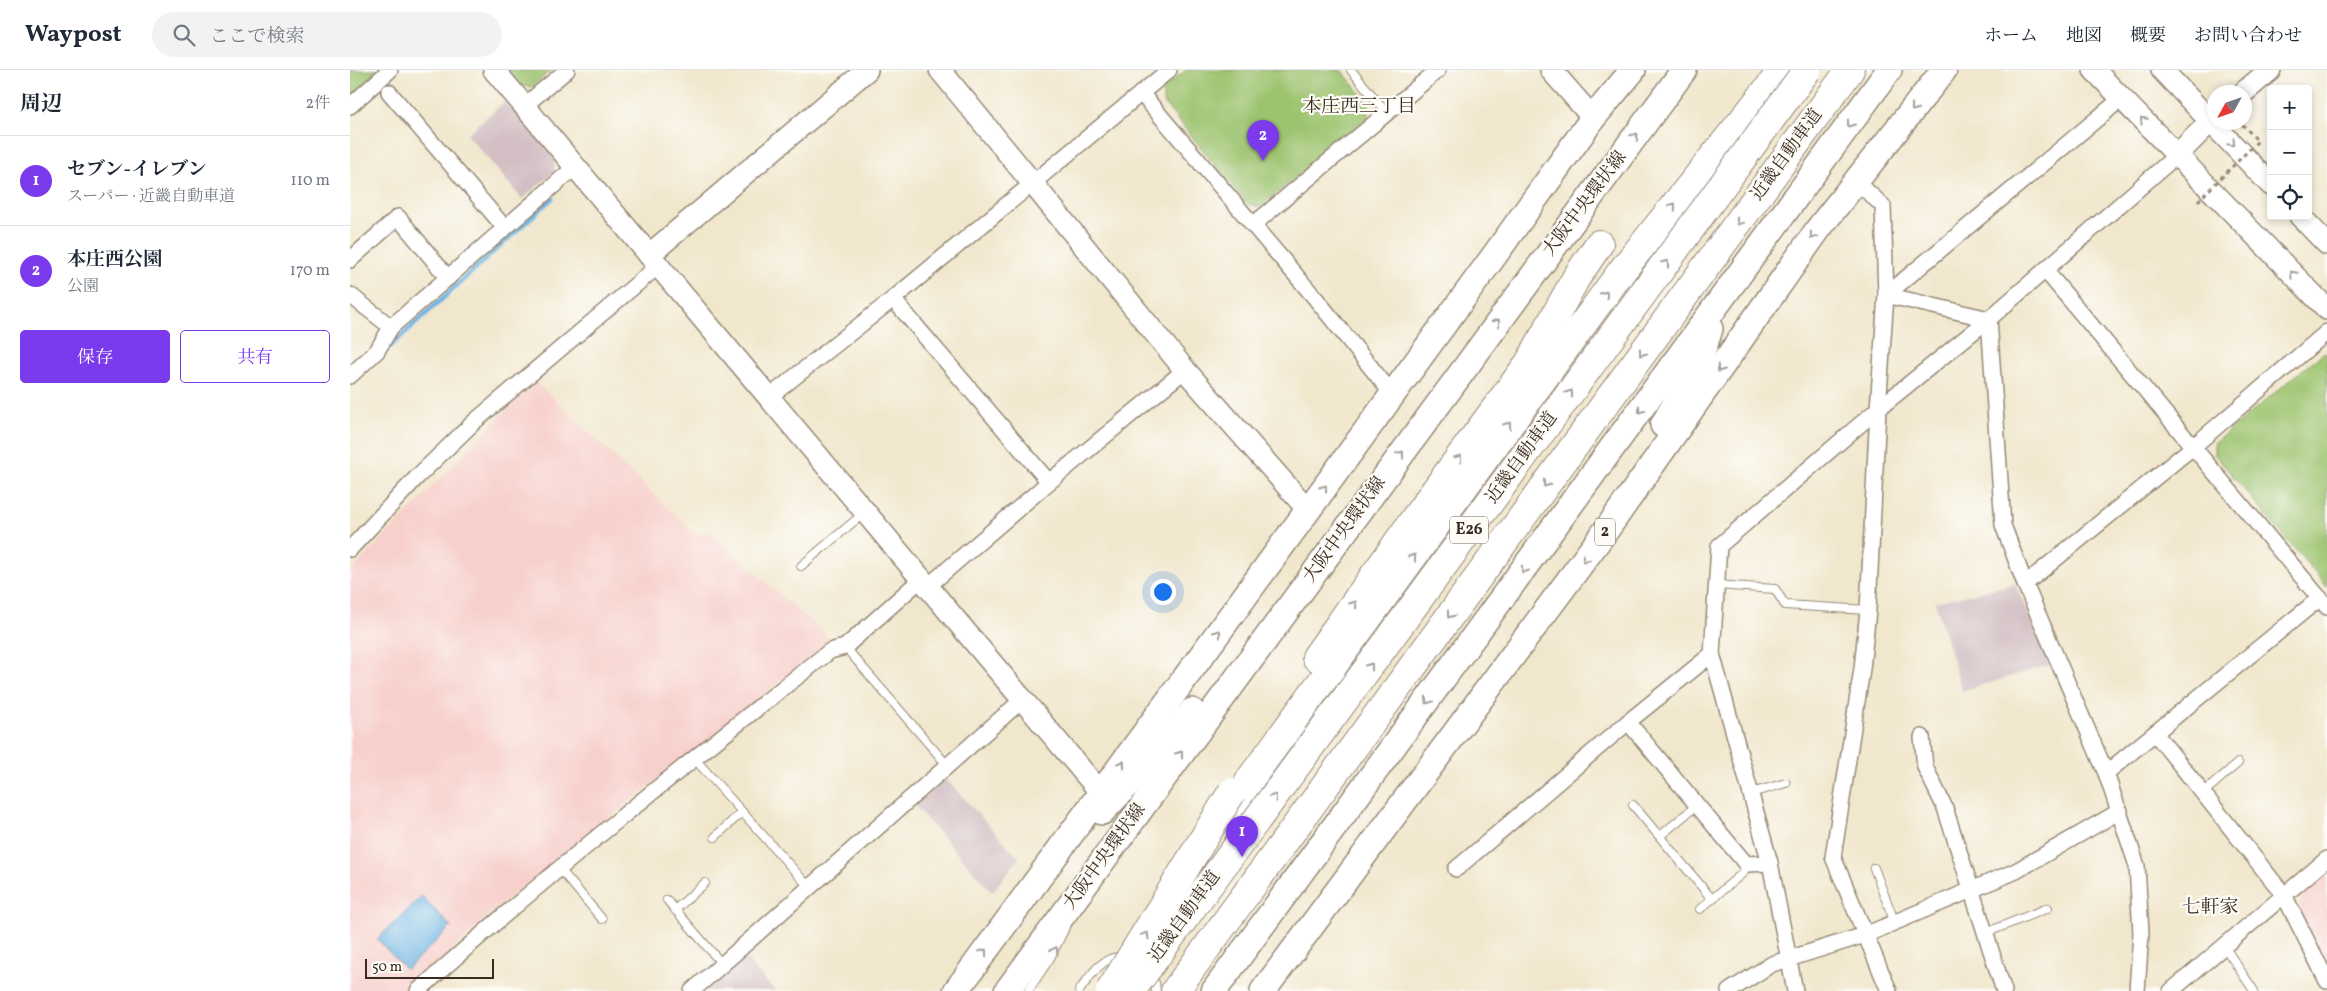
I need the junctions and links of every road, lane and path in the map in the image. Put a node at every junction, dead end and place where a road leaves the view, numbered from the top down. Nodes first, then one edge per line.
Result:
1 (390, 70) edge
2 (494, 70) edge
3 (567, 70) edge
4 (867, 70) edge
5 (940, 70) edge
6 (1169, 70) edge
7 (1351, 70) edge
8 (1438, 70) edge
9 (1551, 70) edge
10 (1633, 70) edge
11 (1684, 70) edge
12 (1783, 70) edge
13 (1808, 70) edge
14 (1850, 70) edge
15 (1889, 70) edge
16 (1944, 70) edge
17 (2094, 70) edge
18 (2162, 70) edge
19 (2270, 70) edge
20 (2252, 85) edge
21 (389, 92) dead end
22 (1142, 93) junction
23 (2122, 98) junction
24 (350, 106) edge
25 (524, 106) junction
26 (1387, 113) junction
27 (2207, 115) edge
28 (1592, 118) junction
29 (2207, 125) edge
30 (2221, 130) edge
31 (2248, 130) edge
32 (2177, 155) junction
33 (575, 167) junction
34 (1856, 181) junction
35 (2267, 181) edge
36 (1033, 184) junction
37 (2198, 201) dead end
38 (2304, 220) edge
39 (1253, 225) junction
40 (505, 228) junction
41 (1599, 244) dead end
42 (2327, 244) edge
43 (350, 260) edge
44 (654, 260) junction
45 (2046, 270) junction
46 (448, 278) junction
47 (350, 295) edge
48 (1886, 295) junction
49 (893, 298) junction
50 (1720, 303) junction
51 (2327, 309) edge
52 (1989, 319) junction
53 (391, 328) junction
54 (2327, 332) edge
55 (1185, 370) junction
56 (350, 376) edge
57 (1393, 395) junction
58 (768, 398) junction
59 (1878, 409) junction
60 (2194, 446) junction
61 (1049, 482) junction
62 (1308, 510) junction
63 (864, 513) junction
64 (1607, 529) junction
65 (350, 549) edge
66 (801, 566) dead end
67 (924, 584) junction
68 (1305, 584) junction
69 (2025, 584) junction
70 (1716, 585) junction
71 (2323, 603) edge
72 (1868, 610) junction
73 (845, 647) junction
74 (1712, 654) junction
75 (1021, 700) junction
76 (1628, 722) junction
77 (2155, 733) junction
78 (1922, 737) dead end
79 (694, 758) junction
80 (2238, 763) dead end
81 (948, 766) junction
82 (2106, 773) junction
83 (1786, 783) dead end
84 (1100, 793) junction
85 (1751, 793) junction
86 (2203, 793) junction
87 (1633, 804) dead end
88 (1697, 805) junction
89 (2120, 811) junction
90 (742, 812) junction
91 (1251, 826) dead end
92 (1660, 836) junction
93 (715, 837) dead end
94 (2327, 859) edge
95 (1770, 863) junction
96 (1746, 864) junction
97 (559, 868) junction
98 (1874, 868) dead end
99 (1456, 869) dead end
100 (1044, 870) junction
101 (705, 883) dead end
102 (810, 888) junction
103 (1971, 891) junction
104 (2284, 895) junction
105 (1077, 896) junction
106 (1712, 899) junction
107 (667, 900) dead end
108 (2048, 908) dead end
109 (1700, 909) dead end
110 (675, 910) junction
111 (602, 919) dead end
112 (1895, 923) junction
113 (1985, 932) junction
114 (1865, 935) junction
115 (2224, 946) junction
116 (1788, 959) junction
117 (1134, 960) dead end
118 (722, 964) junction
119 (1142, 966) dead end
120 (2327, 981) edge
121 (2174, 990) edge
122 (418, 991) edge
123 (692, 991) edge
124 (956, 991) edge
125 (1007, 991) edge
126 (1028, 991) edge
127 (1079, 991) edge
128 (1110, 991) edge
129 (1131, 991) edge
130 (1156, 991) edge
131 (1175, 991) edge
132 (1214, 991) edge
133 (1263, 991) edge
134 (1729, 991) edge
135 (1795, 991) edge
136 (1889, 991) edge
137 (2004, 991) edge
138 (2137, 991) edge
139 (2254, 991) edge

1 - 24 street
2 - 25 street
3 - 25 street
4 - 44 street
5 - 36 street
6 - 22 street
7 - 26 lane
8 - 26 street
9 - 28 street
10 - 28 main road
68 -> 11 main road, 大阪中央環状線
91 -> 12 highway
129 -> 13 highway, 近畿自動車道 / E26, bridge
14 -> 131 highway, 近畿自動車道 / E26
15 -> 50 main road
16 -> 34 main road, 2
17 - 23 street
18 - 27 street
19 - 20 street
21 - 40 street
22 - 36 street
22 - 39 street
32 -> 23 street
23 - 48 street
25 - 33 street
26 - 39 street
28 - 57 main road
29 - 32 street
30 -> 35 street
31 - 37 path, bridge
32 - 45 street
51 -> 32 street
33 - 40 street
33 - 44 street
34 - 48 street
34 -> 64 main road, 2
36 - 49 street
36 - 55 street
38 - 42 street
39 - 57 street
40 - 46 street
128 -> 41 highway, bridge
43 - 46 street
44 - 58 street
44 - 65 street
45 - 52 street
45 - 60 street
46 - 53 street
47 - 53 street
48 - 52 street
48 - 59 street
49 - 58 street
49 - 61 street
50 - 64 main road
50 -> 132 main road
52 - 59 street
52 - 69 street
53 - 56 street
54 - 60 street
55 - 61 street
55 - 62 street
62 -> 57 main road
58 - 63 street
59 - 70 street
59 - 72 street
60 - 69 street
60 - 71 street
61 - 67 street
84 -> 62 main road
63 - 66 lane
63 - 67 street
64 -> 133 main road, 2
67 - 73 street
67 - 75 street
68 - 100 main road
105 -> 68 main road, 大阪中央環状線
69 - 82 street
70 - 72 lane
70 - 74 street
71 - 77 street
72 - 114 street
73 - 79 street
73 - 81 lane
74 - 76 street
74 - 85 street
75 - 81 street
75 - 84 street
76 - 88 street
76 - 99 street
77 - 82 street
77 - 86 street
78 - 103 street
79 - 90 lane
79 - 97 street
80 - 86 lane
81 - 102 street
82 - 89 street
83 - 85 lane
84 - 100 main road
85 - 95 street
86 - 104 street
87 - 92 lane
88 - 92 lane
88 - 96 street
89 - 103 street
89 - 138 street
90 - 93 lane
90 - 102 lane
92 - 106 lane
94 - 104 street
95 - 96 street
95 - 116 street
96 - 106 lane
97 - 111 lane
97 - 122 street
98 - 112 lane
124 -> 100 main road
101 - 110 lane
102 - 118 street
103 - 112 street
103 - 113 street
104 - 115 street
104 - 120 street
105 - 125 main road, 大阪中央環状線
126 -> 105 lane
106 - 109 lane
107 - 110 lane
108 - 113 lane
110 - 118 lane
112 - 114 street
113 - 137 street
114 - 116 street
114 - 136 street
115 - 121 street
115 - 139 lane
116 - 134 street
116 - 135 street
117 - 127 lane
118 - 123 street
119 - 130 lane

